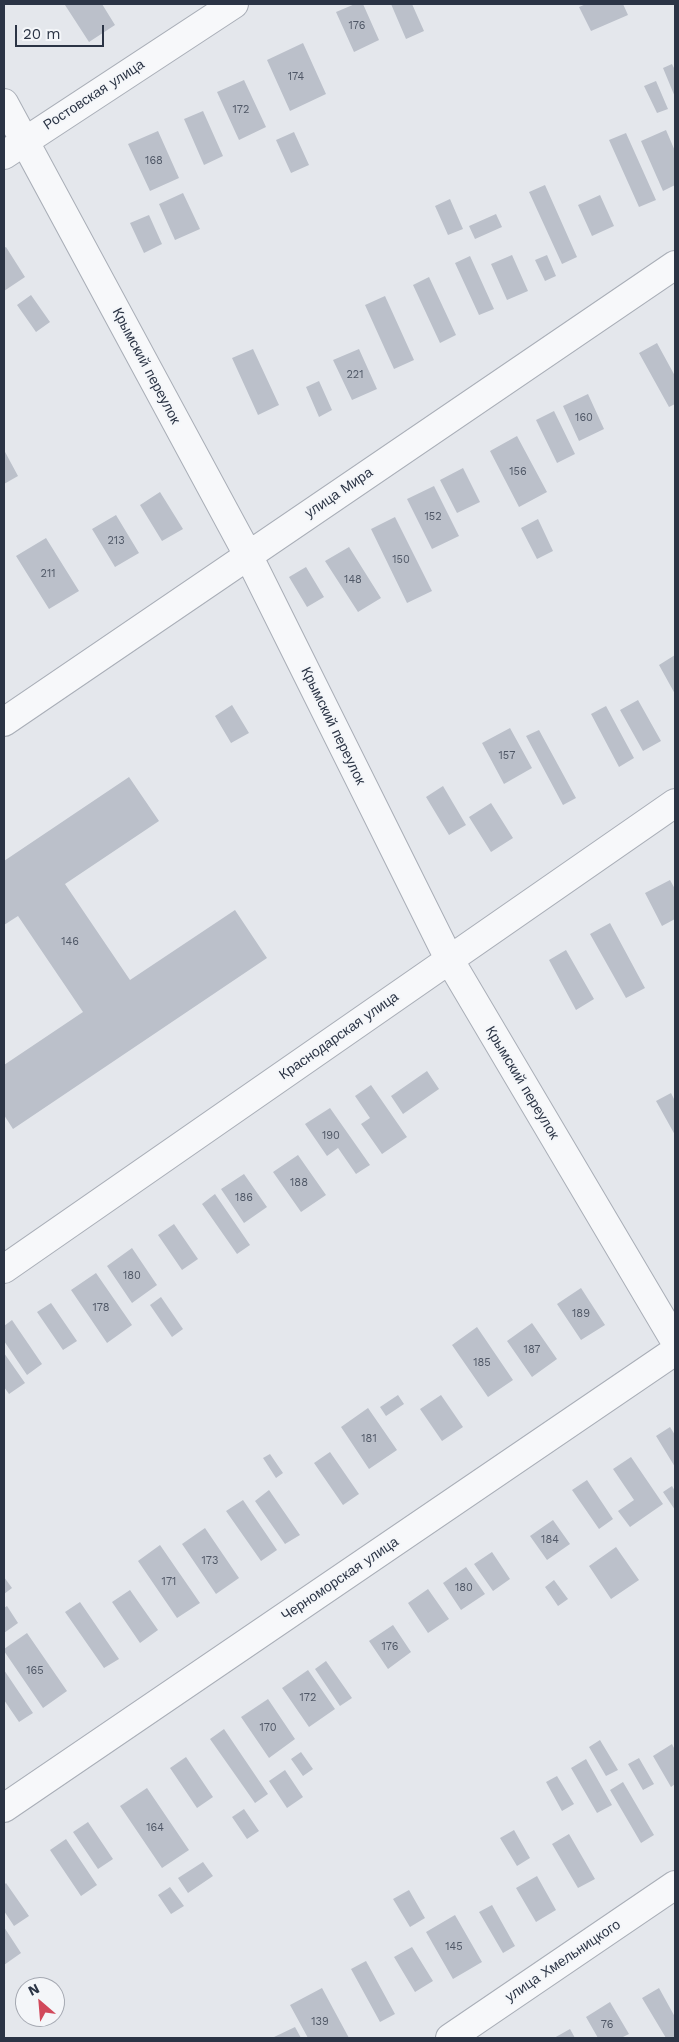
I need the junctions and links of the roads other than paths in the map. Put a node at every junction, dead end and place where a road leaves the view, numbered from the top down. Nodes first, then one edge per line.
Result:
1 (234, 4) edge
2 (4, 103) edge
3 (14, 148) edge
4 (675, 265) edge
5 (248, 555) junction
6 (4, 722) edge
7 (675, 803) edge
8 (449, 960) junction
9 (4, 1269) edge
10 (675, 1341) edge
11 (675, 1351) edge
12 (4, 1808) edge
13 (675, 1885) edge
14 (450, 2038) edge

1 - 3 street, Ростовская улица
2 - 3 street, Крымский переулок
3 - 5 street, Крымский переулок
4 - 5 street, улица Мира
5 - 6 street, улица Мира
5 - 8 street, Крымский переулок
7 - 8 street, Краснодарская улица
8 - 9 street, Краснодарская улица
8 - 10 street, Крымский переулок
11 - 12 street, Черноморская улица
13 - 14 street, улица Хмельницкого

